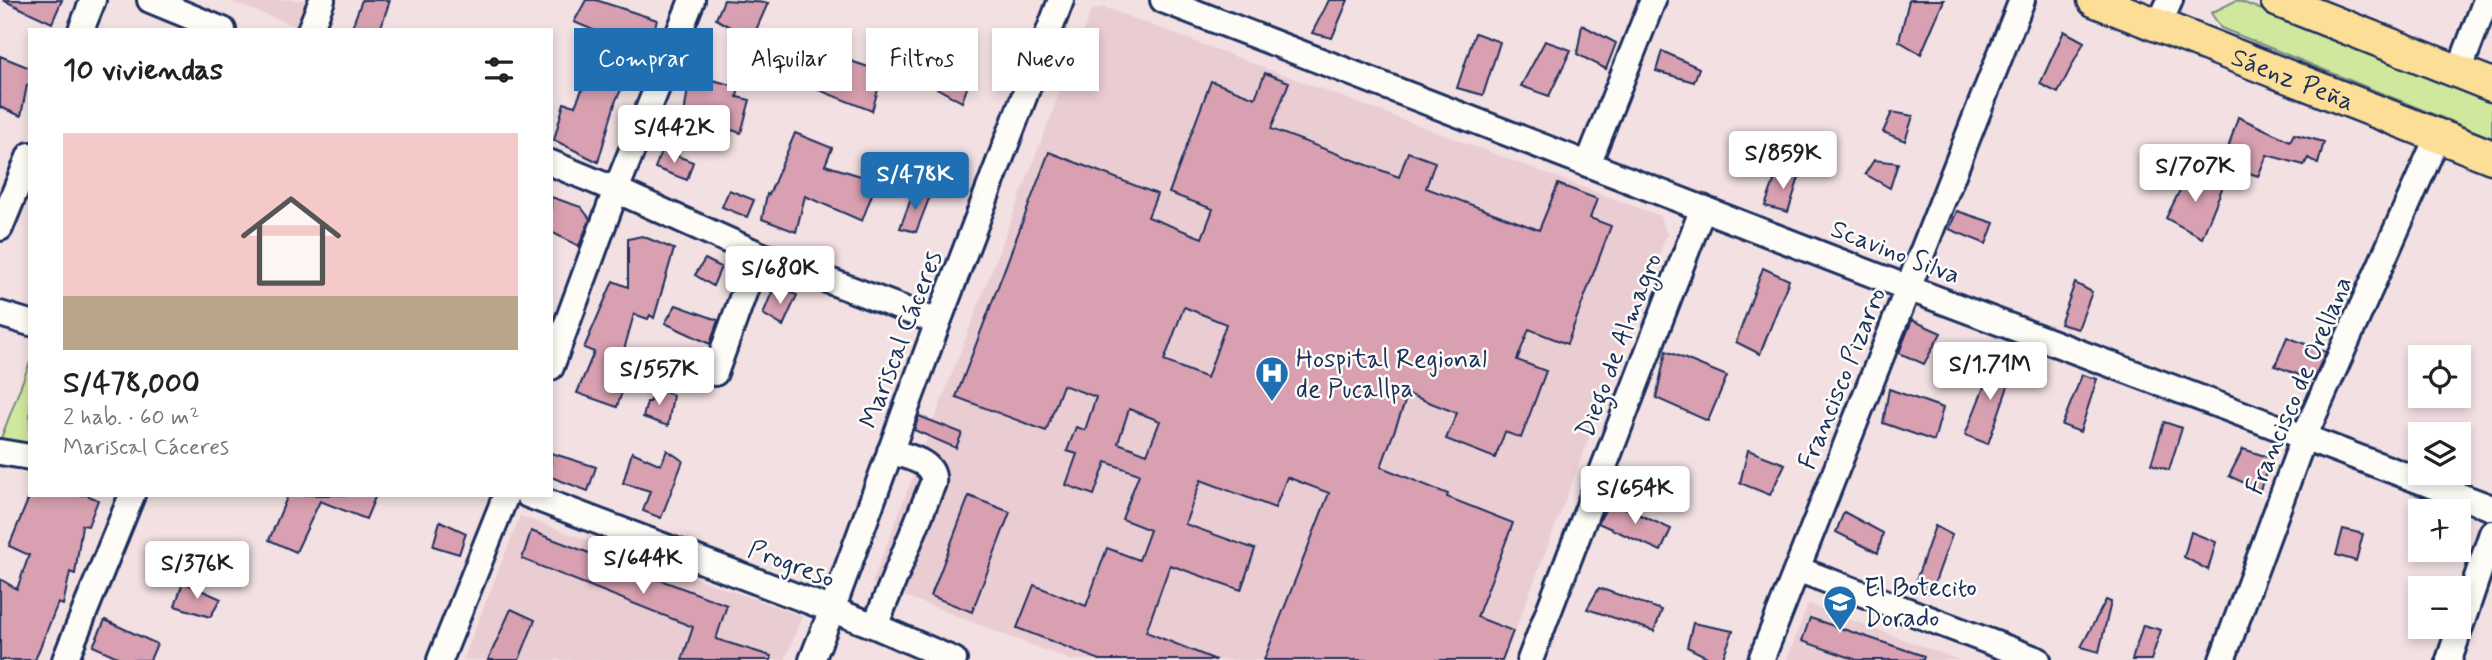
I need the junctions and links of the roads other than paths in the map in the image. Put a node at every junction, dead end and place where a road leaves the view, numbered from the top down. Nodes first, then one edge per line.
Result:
1 (93, 0) edge
2 (150, 0) edge
3 (322, 0) edge
4 (692, 0) edge
5 (1061, 0) edge
6 (1653, 0) edge
7 (2022, 0) edge
8 (2094, 0) edge
9 (2277, 0) edge
10 (2486, 0) edge
11 (1174, 2) edge
12 (2165, 13) edge
13 (82, 28) edge
14 (218, 28) edge
15 (311, 28) edge
16 (2459, 71) junction
17 (2492, 85) edge
18 (2438, 136) junction
19 (2492, 157) edge
20 (28, 160) edge
21 (553, 164) edge
22 (1588, 164) junction
23 (616, 190) junction
24 (1703, 208) junction
25 (0, 228) edge
26 (758, 254) junction
27 (1908, 288) junction
28 (560, 312) edge
29 (0, 314) edge
30 (28, 322) edge
31 (938, 322) junction
32 (553, 354) edge
33 (715, 373) dead end
34 (2304, 437) junction
35 (890, 451) junction
36 (0, 452) edge
37 (28, 457) edge
38 (131, 497) edge
39 (505, 497) edge
40 (533, 497) edge
41 (2492, 508) edge
42 (2492, 533) edge
43 (1797, 569) junction
44 (832, 610) junction
45 (875, 626) junction
46 (65, 660) edge
47 (440, 660) edge
48 (812, 660) edge
49 (954, 660) edge
50 (1530, 660) edge
51 (1761, 660) edge
52 (2038, 660) edge
53 (2222, 660) edge
54 (2449, 660) edge

1 - 13 street
2 - 14 street
3 - 15 street
4 - 23 street
5 - 31 street, Mariscal Cáceres
6 - 22 street
7 - 27 street, Francisco Pizarro
8 - 12 main road, Sáenz Peña
9 - 16 main road
10 - 16 street
11 - 22 street, Scavino Silva
12 - 18 main road, Sáenz Peña
16 - 17 main road
18 - 19 main road, Sáenz Peña
18 - 34 street, Francisco de Orellana
20 - 25 street
21 - 23 street
22 - 24 street, Scavino Silva
23 - 26 street
23 - 28 street
24 - 27 street, Scavino Silva
24 - 50 street, Diego de Almagro
26 - 31 street
26 - 33 street
27 - 34 street, Scavino Silva
27 - 43 street, Francisco Pizarro
28 - 32 street
29 - 30 street
31 - 35 street, Mariscal Cáceres
34 - 41 street, Scavino Silva
34 - 53 street, Francisco de Orellana
35 - 44 street, Mariscal Cáceres
35 - 45 street
36 - 37 street
38 - 46 street
39 - 47 street
40 - 44 street, Progreso
42 - 54 street
43 - 51 street, Francisco Pizarro
43 - 52 street
44 - 45 street, Progreso
44 - 48 street, Mariscal Cáceres
45 - 49 street, Progreso

